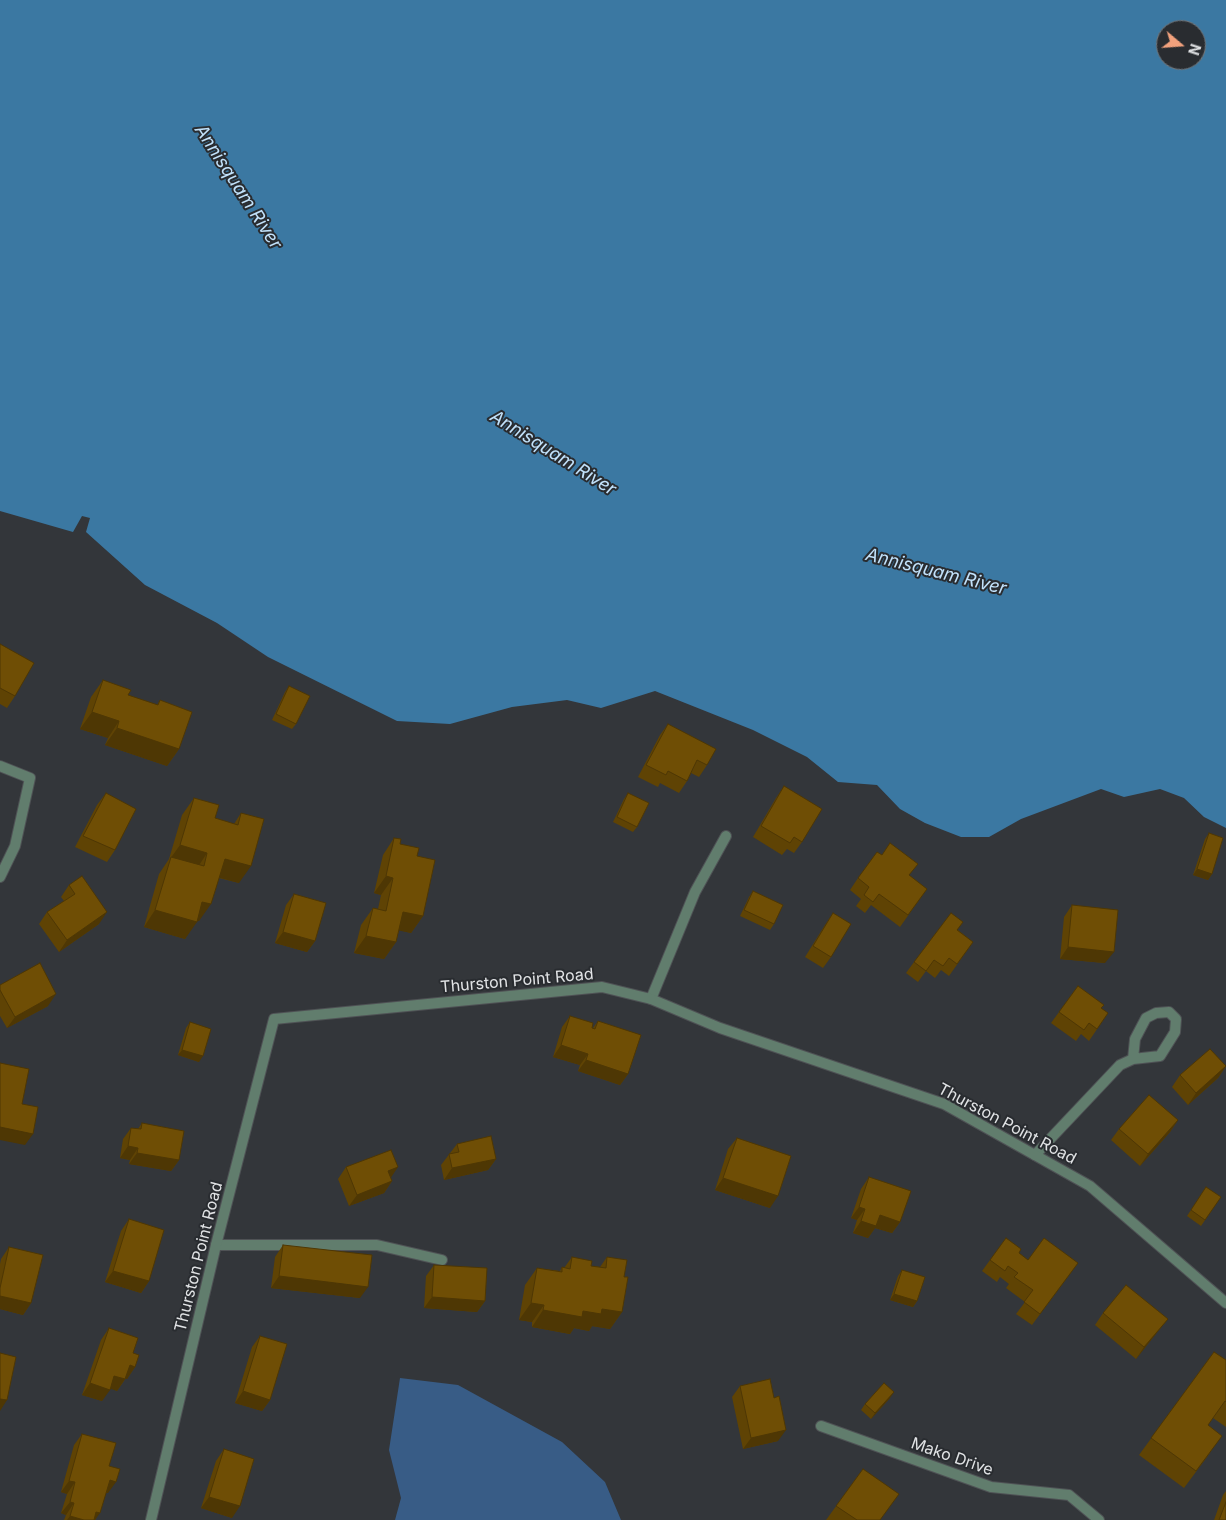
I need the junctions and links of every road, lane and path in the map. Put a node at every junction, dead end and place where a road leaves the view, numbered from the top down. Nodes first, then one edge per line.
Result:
1 (0, 766) edge
2 (726, 836) dead end
3 (0, 877) edge
4 (651, 999) junction
5 (1133, 1060) junction
6 (1035, 1155) junction
7 (216, 1245) junction
8 (442, 1260) dead end
9 (1226, 1303) edge
10 (821, 1426) dead end
11 (151, 1520) edge
12 (1099, 1520) edge

1 - 3 street
2 - 4 street
4 - 6 street, Thurston Point Road
4 - 7 street, Thurston Point Road
5 - 5 street
5 - 6 street
6 - 9 street, Thurston Point Road
7 - 8 street
7 - 11 street, Thurston Point Road
10 - 12 street, Mako Drive

